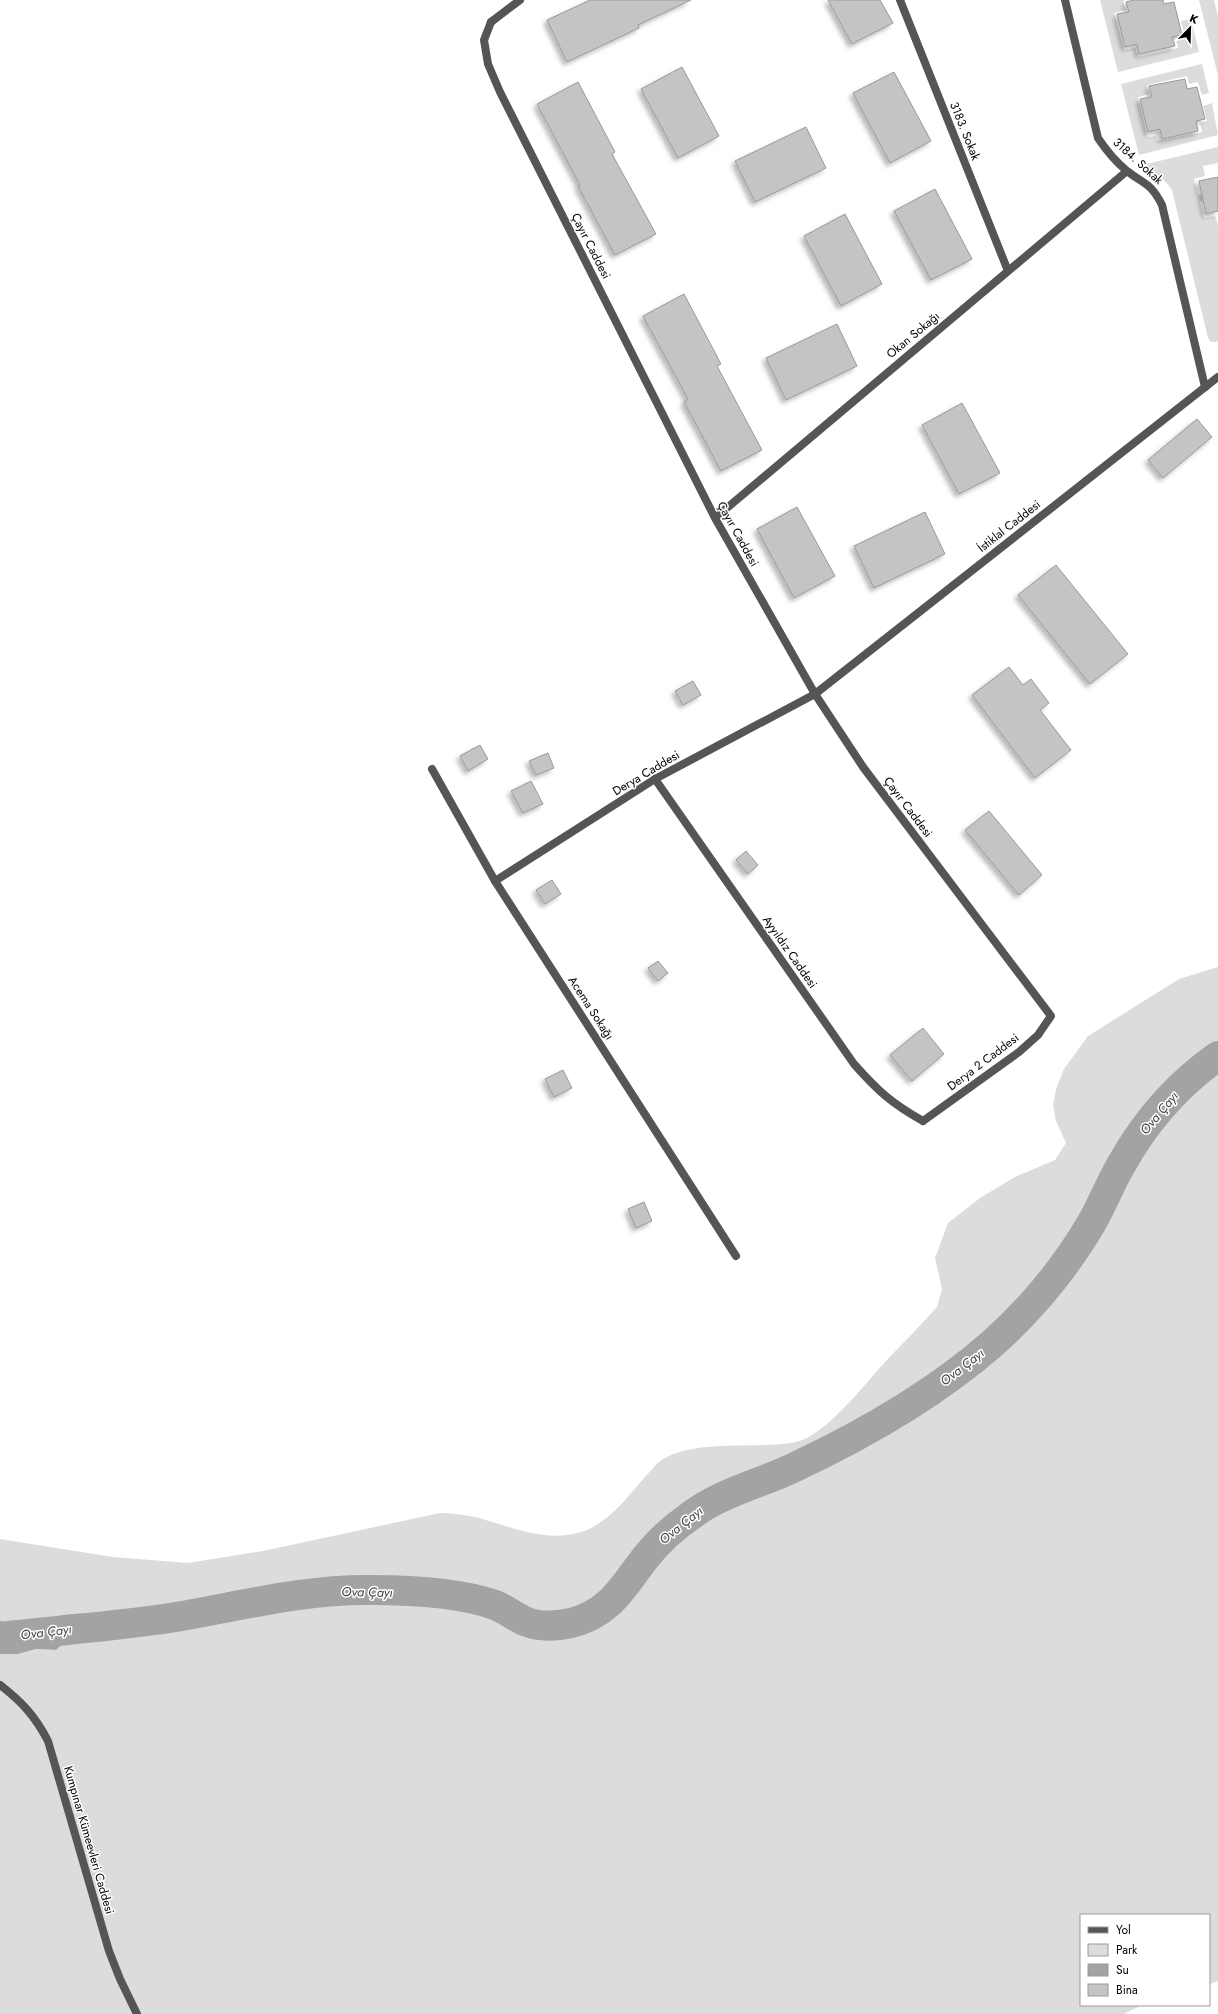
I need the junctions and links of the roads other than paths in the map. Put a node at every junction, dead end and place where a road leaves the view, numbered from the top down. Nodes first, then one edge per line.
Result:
1 (520, 0) edge
2 (900, 0) edge
3 (1065, 0) edge
4 (1127, 171) junction
5 (1008, 271) junction
6 (1218, 377) edge
7 (1205, 387) junction
8 (715, 518) junction
9 (814, 694) junction
10 (432, 769) dead end
11 (655, 779) junction
12 (495, 881) junction
13 (1051, 1016) joint
14 (923, 1121) joint
15 (736, 1256) dead end
16 (0, 1685) edge
17 (137, 2014) edge

1 - 8 street, Çayır Caddesi
2 - 5 street, 3183. Sokak
3 - 4 street, 3184. Sokak
4 - 5 street, Okan Sokağı
4 - 7 street, 3184. Sokak
5 - 8 street, Okan Sokağı
6 - 7 street, İstiklal Caddesi
7 - 9 street, İstiklal Caddesi
8 - 9 street, Çayır Caddesi
9 - 11 street, Derya Caddesi
9 - 13 street, Çayır Caddesi
10 - 12 street, Acema Sokağı
11 - 12 street, Derya Caddesi
11 - 14 street, Ayyıldız Caddesi
12 - 15 street, Acema Sokağı
13 - 14 street, Derya 2 Caddesi
16 - 17 street, Kumpınar Kümeevleri Caddesi

